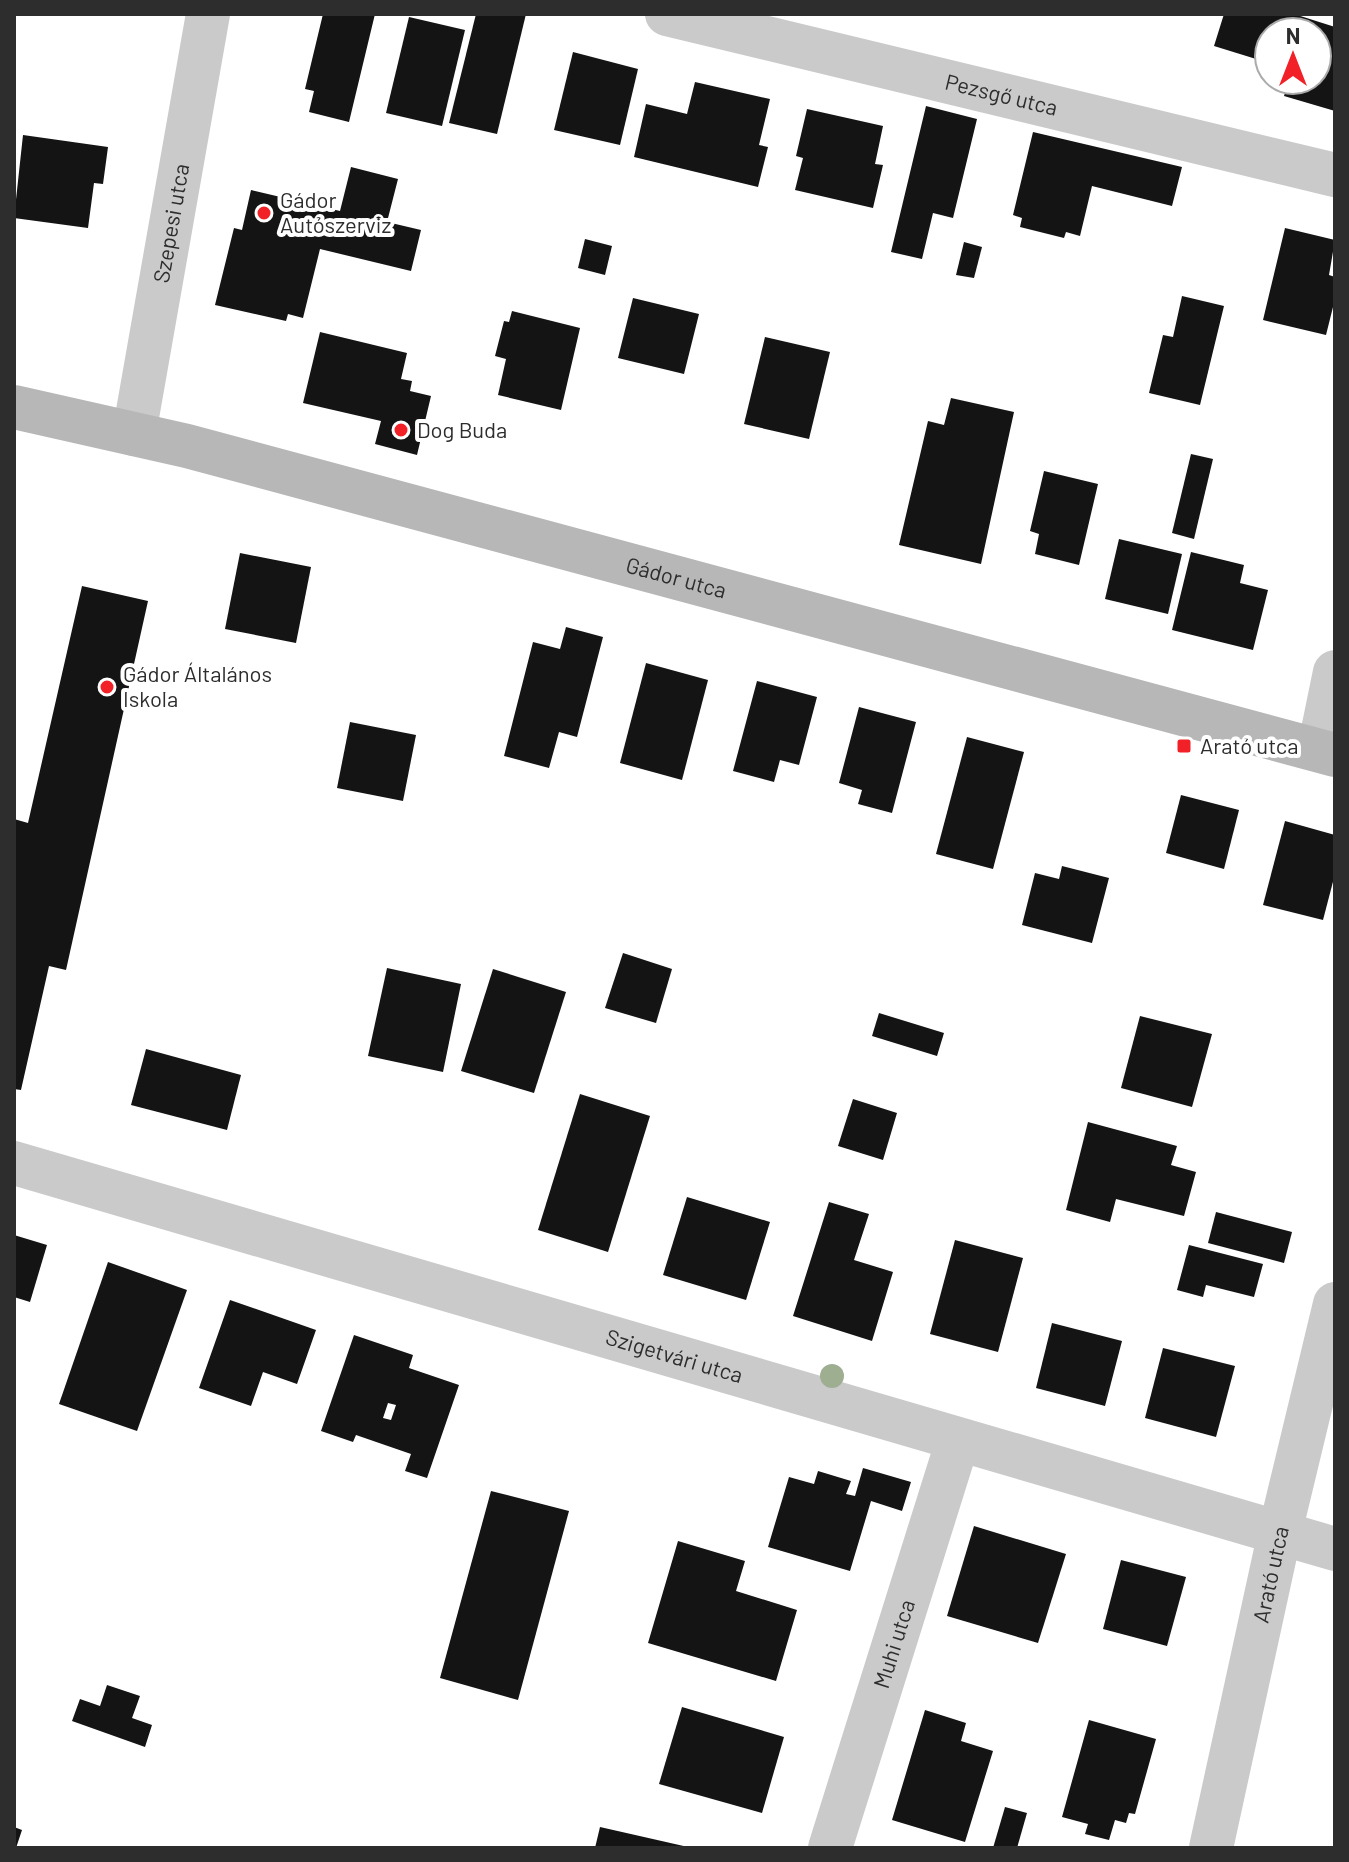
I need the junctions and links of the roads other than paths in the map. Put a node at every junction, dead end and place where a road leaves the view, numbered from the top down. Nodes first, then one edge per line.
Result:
1 (208, 14) edge
2 (667, 14) edge
3 (1335, 175) edge
4 (14, 407) edge
5 (134, 434) junction
6 (1335, 672) edge
7 (1327, 753) edge
8 (14, 1163) edge
9 (1335, 1304) edge
10 (958, 1440) junction
11 (1280, 1532) junction
12 (1335, 1549) edge
13 (830, 1848) edge
14 (1211, 1848) edge

1 - 5 street, Szepesi utca
2 - 3 street, Pezsgő utca
4 - 5 street, Gádor utca
5 - 7 street, Gádor utca
6 - 7 street
8 - 10 street, Szigetvári utca
9 - 11 street, Arató utca
10 - 11 street, Szigetvári utca
10 - 13 street, Muhi utca
11 - 12 street, Szigetvári utca
11 - 14 street, Arató utca

